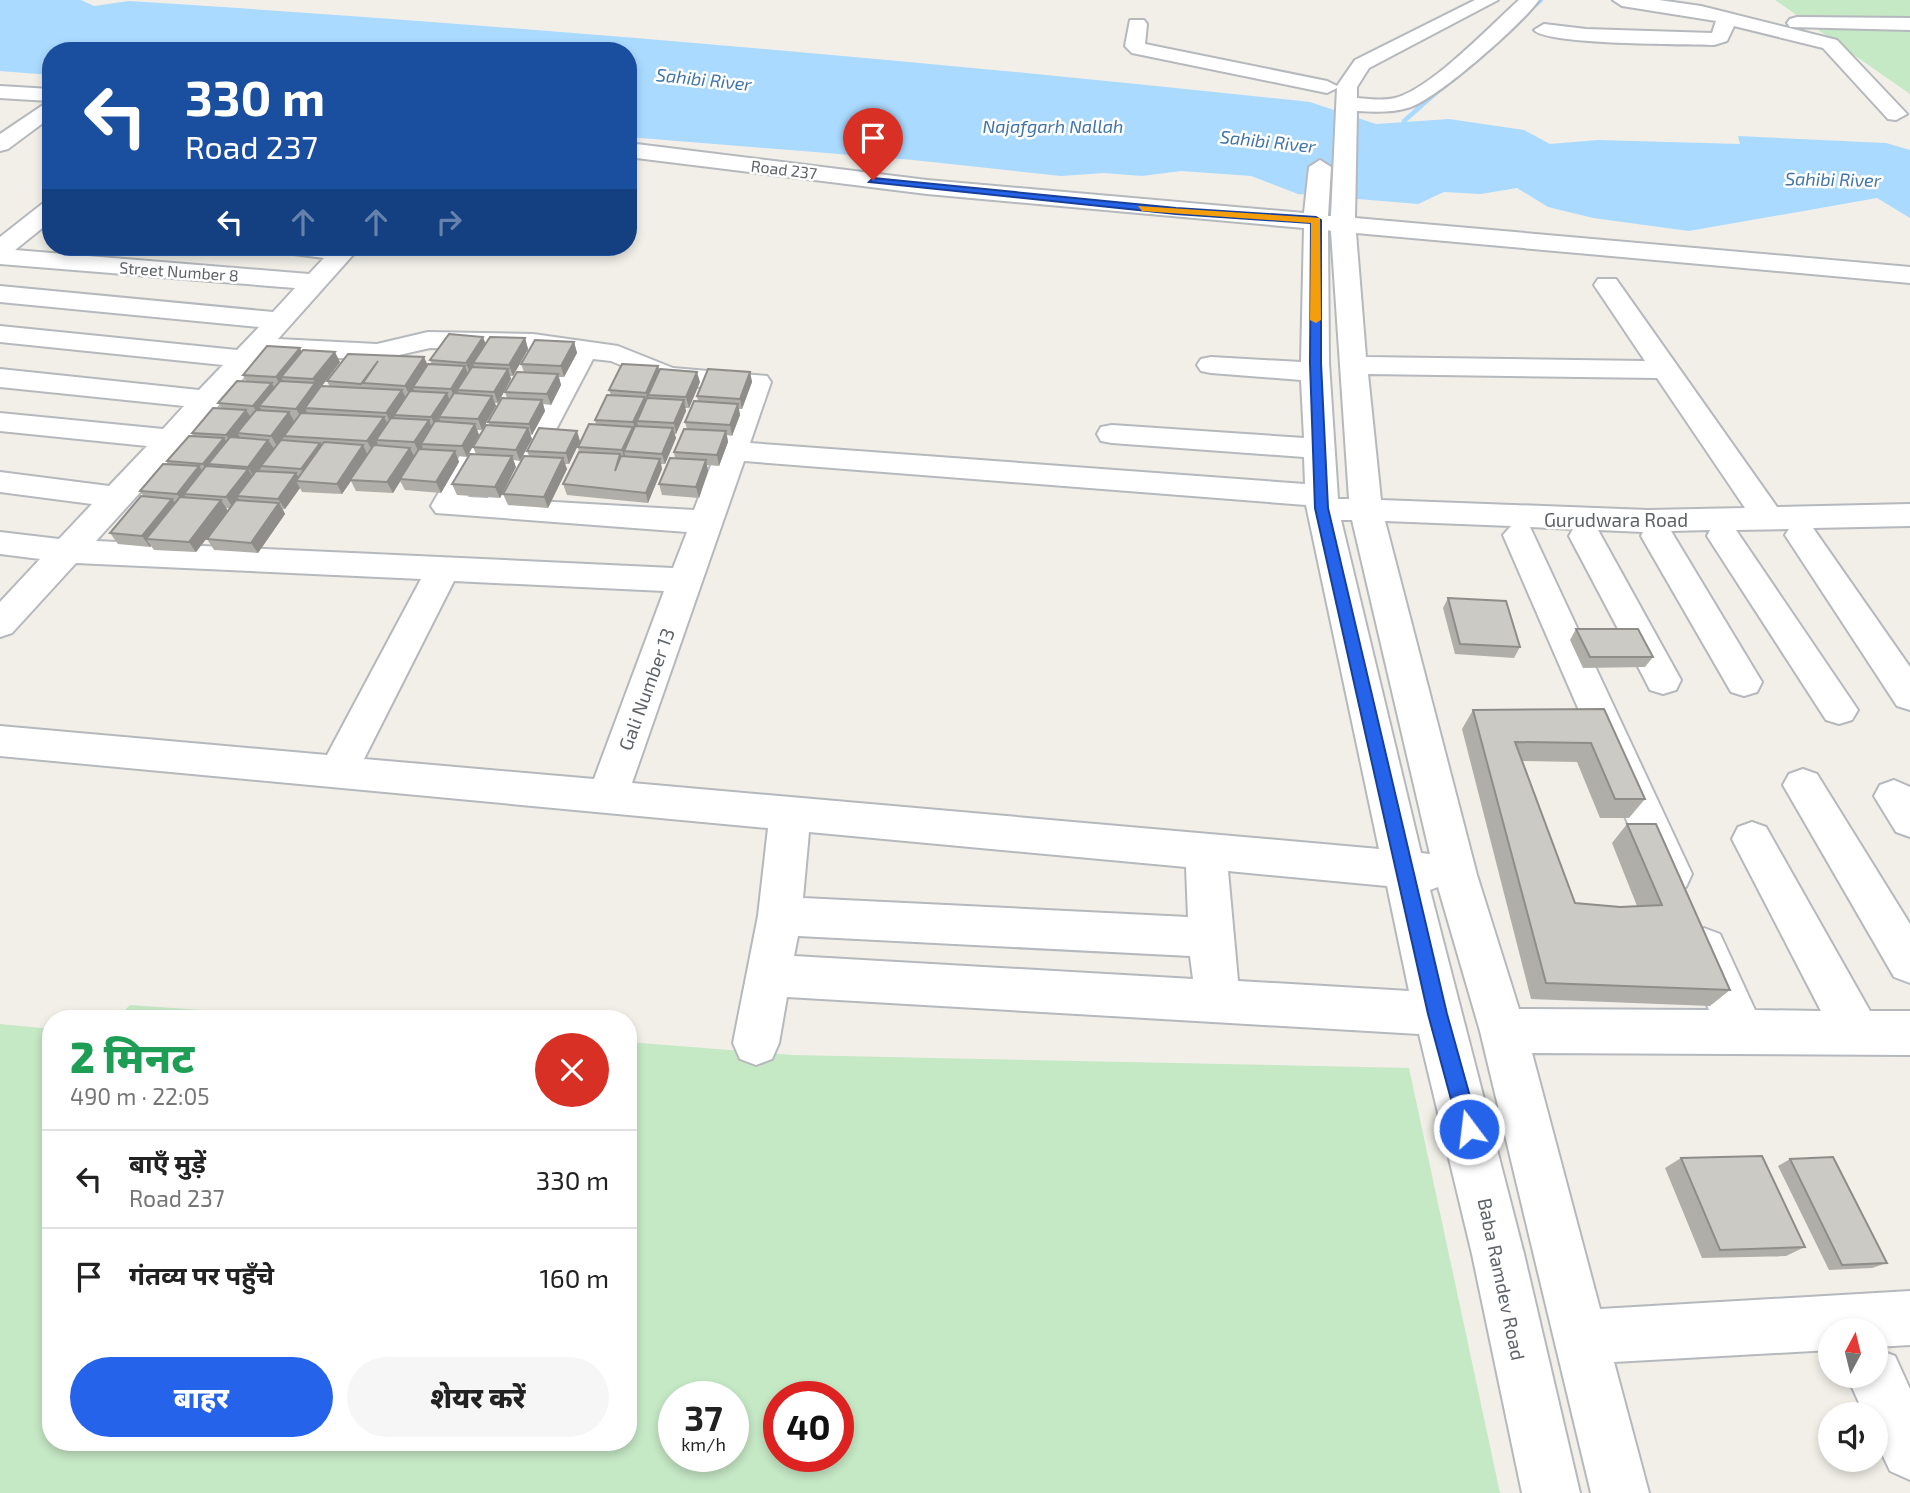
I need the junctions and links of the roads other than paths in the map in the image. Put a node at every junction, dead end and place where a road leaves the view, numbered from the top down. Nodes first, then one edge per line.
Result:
1 (1451, 0) edge
2 (1489, 0) edge
3 (1530, 0) edge
4 (1622, 0) edge
5 (1701, 12) junction
6 (1726, 20) junction
7 (1137, 24) dead end
8 (1910, 24) edge
9 (1544, 30) dead end
10 (0, 92) edge
11 (42, 95) edge
12 (1336, 101) junction
13 (42, 114) edge
14 (1895, 114) dead end
15 (0, 144) edge
16 (1321, 145) dead end
17 (637, 151) edge
18 (1330, 211) junction
19 (41, 226) edge
20 (0, 249) edge
21 (0, 256) edge
22 (340, 256) edge
23 (1910, 275) edge
24 (316, 282) junction
25 (1606, 285) dead end
26 (0, 294) edge
27 (0, 334) edge
28 (281, 334) junction
29 (450, 340) junction
30 (582, 353) dead end
31 (245, 359) junction
32 (1211, 365) dead end
33 (431, 369) edge
34 (1334, 369) junction
35 (1668, 370) junction
36 (0, 378) edge
37 (207, 400) junction
38 (495, 421) edge
39 (0, 422) edge
40 (1112, 434) dead end
41 (172, 439) junction
42 (1321, 449) junction
43 (732, 451) junction
44 (567, 480) edge
45 (0, 482) edge
46 (117, 497) junction
47 (498, 509) junction
48 (1323, 511) junction
49 (552, 512) junction
50 (1768, 518) junction
51 (1368, 520) junction
52 (706, 522) junction
53 (226, 525) edge
54 (1905, 527) edge
55 (1801, 534) junction
56 (1519, 535) junction
57 (1585, 536) junction
58 (1657, 536) junction
59 (1723, 536) junction
60 (0, 543) edge
61 (68, 551) junction
62 (201, 557) junction
63 (444, 568) junction
64 (685, 580) junction
65 (3, 618) edge
66 (1663, 680) dead end
67 (1744, 682) dead end
68 (1910, 696) edge
69 (1839, 710) dead end
70 (0, 741) edge
71 (338, 772) junction
72 (1803, 785) dead end
73 (607, 797) junction
74 (790, 814) junction
75 (1752, 839) dead end
76 (1206, 852) junction
77 (1407, 870) junction
78 (1457, 875) junction
79 (780, 916) junction
80 (1210, 938) junction
81 (1910, 963) edge
82 (767, 975) junction
83 (1217, 1001) junction
84 (1437, 1014) junction
85 (1503, 1031) junction
86 (1742, 1032) junction
87 (1857, 1032) junction
88 (1910, 1033) edge
89 (756, 1043) dead end
90 (1910, 1318) edge
91 (1888, 1321) edge
92 (1818, 1327) edge
93 (1580, 1337) junction
94 (1881, 1388) edge
95 (1910, 1451) edge
96 (1551, 1493) edge
97 (1620, 1493) edge

1 - 12 street
2 - 12 street
3 - 12 street
4 - 5 street
5 - 6 street
5 - 8 street
6 - 9 street
6 - 14 street
7 - 12 street
10 - 11 street
12 - 18 street
13 - 15 street
16 - 18 street
17 - 18 street, Road 237
18 - 23 street, Road 237
18 - 34 street, Baba Ramdev Road
19 - 20 street
21 - 24 street, Street Number 8
22 - 24 street
24 - 28 street
25 - 35 street
26 - 28 street
27 - 31 street
28 - 29 street
28 - 31 street
29 - 33 street
29 - 43 street, Gali Number 13
30 - 47 street
31 - 37 street
32 - 34 street
34 - 35 street
34 - 42 street, Baba Ramdev Road
34 - 51 street
35 - 50 street
36 - 37 street
37 - 41 street
38 - 47 street
39 - 41 street
40 - 42 street
41 - 46 street
42 - 48 street, Baba Ramdev Road
43 - 48 street, Gurudwara Road
43 - 52 street, Gali Number 13
44 - 49 street
45 - 46 street
46 - 61 street
47 - 49 street
48 - 51 street, Gurudwara Road
48 - 77 street, Baba Ramdev Road
49 - 52 street
50 - 51 street, Gurudwara Road
50 - 54 street, Gurudwara Road
51 - 56 street, Gurudwara Road
51 - 78 street
52 - 64 street, Gali Number 13
53 - 62 street
54 - 55 street, Gurudwara Road
55 - 59 street, Gurudwara Road
55 - 68 street
56 - 57 street, Gurudwara Road
56 - 86 street
57 - 58 street, Gurudwara Road
57 - 66 street
58 - 59 street, Gurudwara Road
58 - 67 street
59 - 69 street
60 - 61 street
61 - 62 street
61 - 65 street
62 - 63 street
63 - 64 street
63 - 71 street
64 - 73 street, Gali Number 13
70 - 71 street
71 - 73 street
72 - 81 street
73 - 74 street
74 - 76 street
74 - 79 street
75 - 87 street
76 - 77 street
76 - 80 street
77 - 78 street
77 - 84 street, Baba Ramdev Road
78 - 85 street
79 - 80 street
79 - 82 street
80 - 83 street
82 - 83 street
82 - 89 street
83 - 84 street
84 - 96 street, Baba Ramdev Road
85 - 86 street
85 - 93 street
86 - 87 street
87 - 88 street
90 - 91 street
92 - 93 street
93 - 97 street
94 - 95 street

